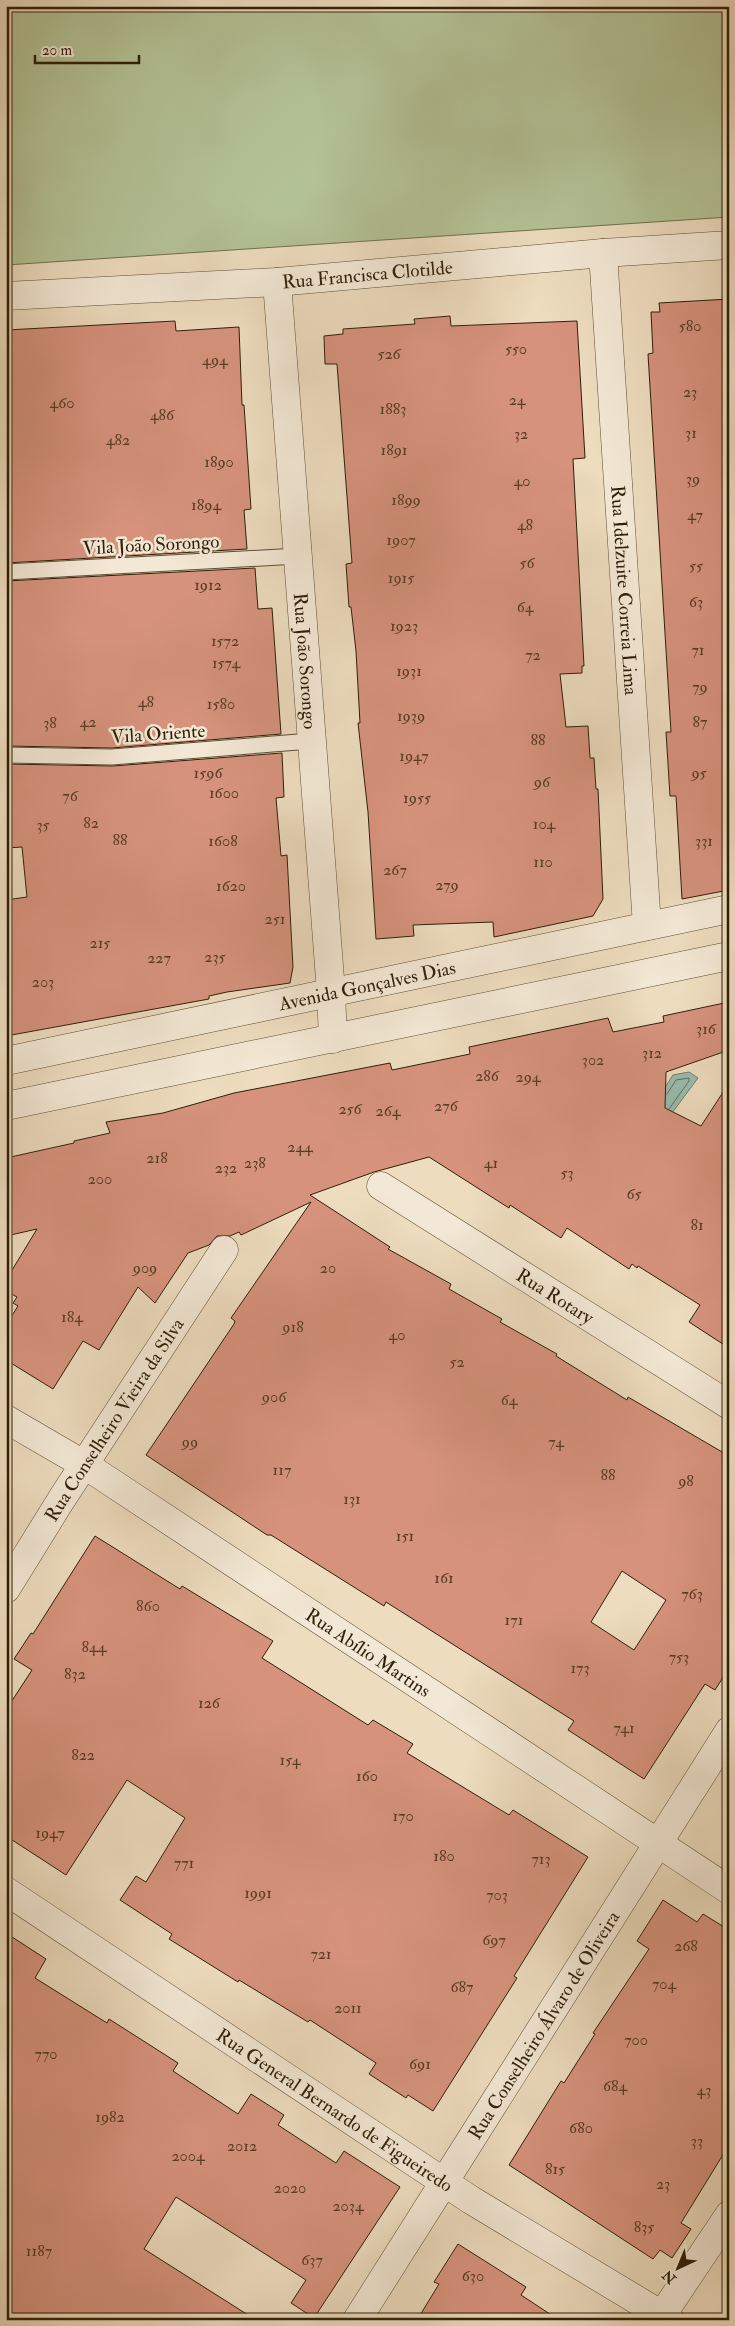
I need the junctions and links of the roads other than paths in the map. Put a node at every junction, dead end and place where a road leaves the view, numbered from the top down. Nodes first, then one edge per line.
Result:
1 (729, 245) edge
2 (602, 253) junction
3 (277, 282) junction
4 (6, 296) edge
5 (298, 556) junction
6 (6, 572) edge
7 (312, 741) junction
8 (6, 754) edge
9 (729, 910) edge
10 (647, 926) junction
11 (729, 956) edge
12 (332, 992) junction
13 (333, 1039) junction
14 (6, 1061) edge
15 (6, 1106) edge
16 (382, 1186) dead end
17 (224, 1250) dead end
18 (729, 1405) edge
19 (6, 1419) edge
20 (85, 1465) junction
21 (6, 1589) edge
22 (729, 1731) edge
23 (658, 1845) junction
24 (729, 1890) edge
25 (6, 1891) edge
26 (445, 2182) junction
27 (729, 2215) edge
28 (666, 2317) edge
29 (357, 2320) edge

1 - 2 street, Rua Francisca Clotilde
2 - 3 street, Rua Francisca Clotilde
2 - 10 street, Rua Idelzuite Correia Lima
3 - 4 street, Rua Francisca Clotilde
3 - 5 street, Rua João Sorongo
5 - 6 lane, Vila João Sorongo
5 - 7 street, Rua João Sorongo
7 - 8 lane, Vila Oriente
7 - 12 street, Rua João Sorongo
9 - 10 street, Avenida Gonçalves Dias
10 - 12 street, Avenida Gonçalves Dias
11 - 13 street
12 - 13 street, Rua João Sorongo
12 - 14 street, Avenida Gonçalves Dias
13 - 15 street
16 - 18 street, Rua Rotary
17 - 20 street, Rua Conselheiro Vieira da Silva
19 - 20 street, Rua Abílio Martins
20 - 21 street, Rua Conselheiro Vieira da Silva
20 - 23 street, Rua Abílio Martins
22 - 23 street, Rua Conselheiro Álvaro de Oliveira
23 - 24 street, Rua Abílio Martins
23 - 26 street, Rua Conselheiro Álvaro de Oliveira
25 - 26 street, Rua General Bernardo de Figueiredo
26 - 28 street, Rua General Bernardo de Figueiredo
26 - 29 street, Rua Conselheiro Álvaro de Oliveira
27 - 28 street

